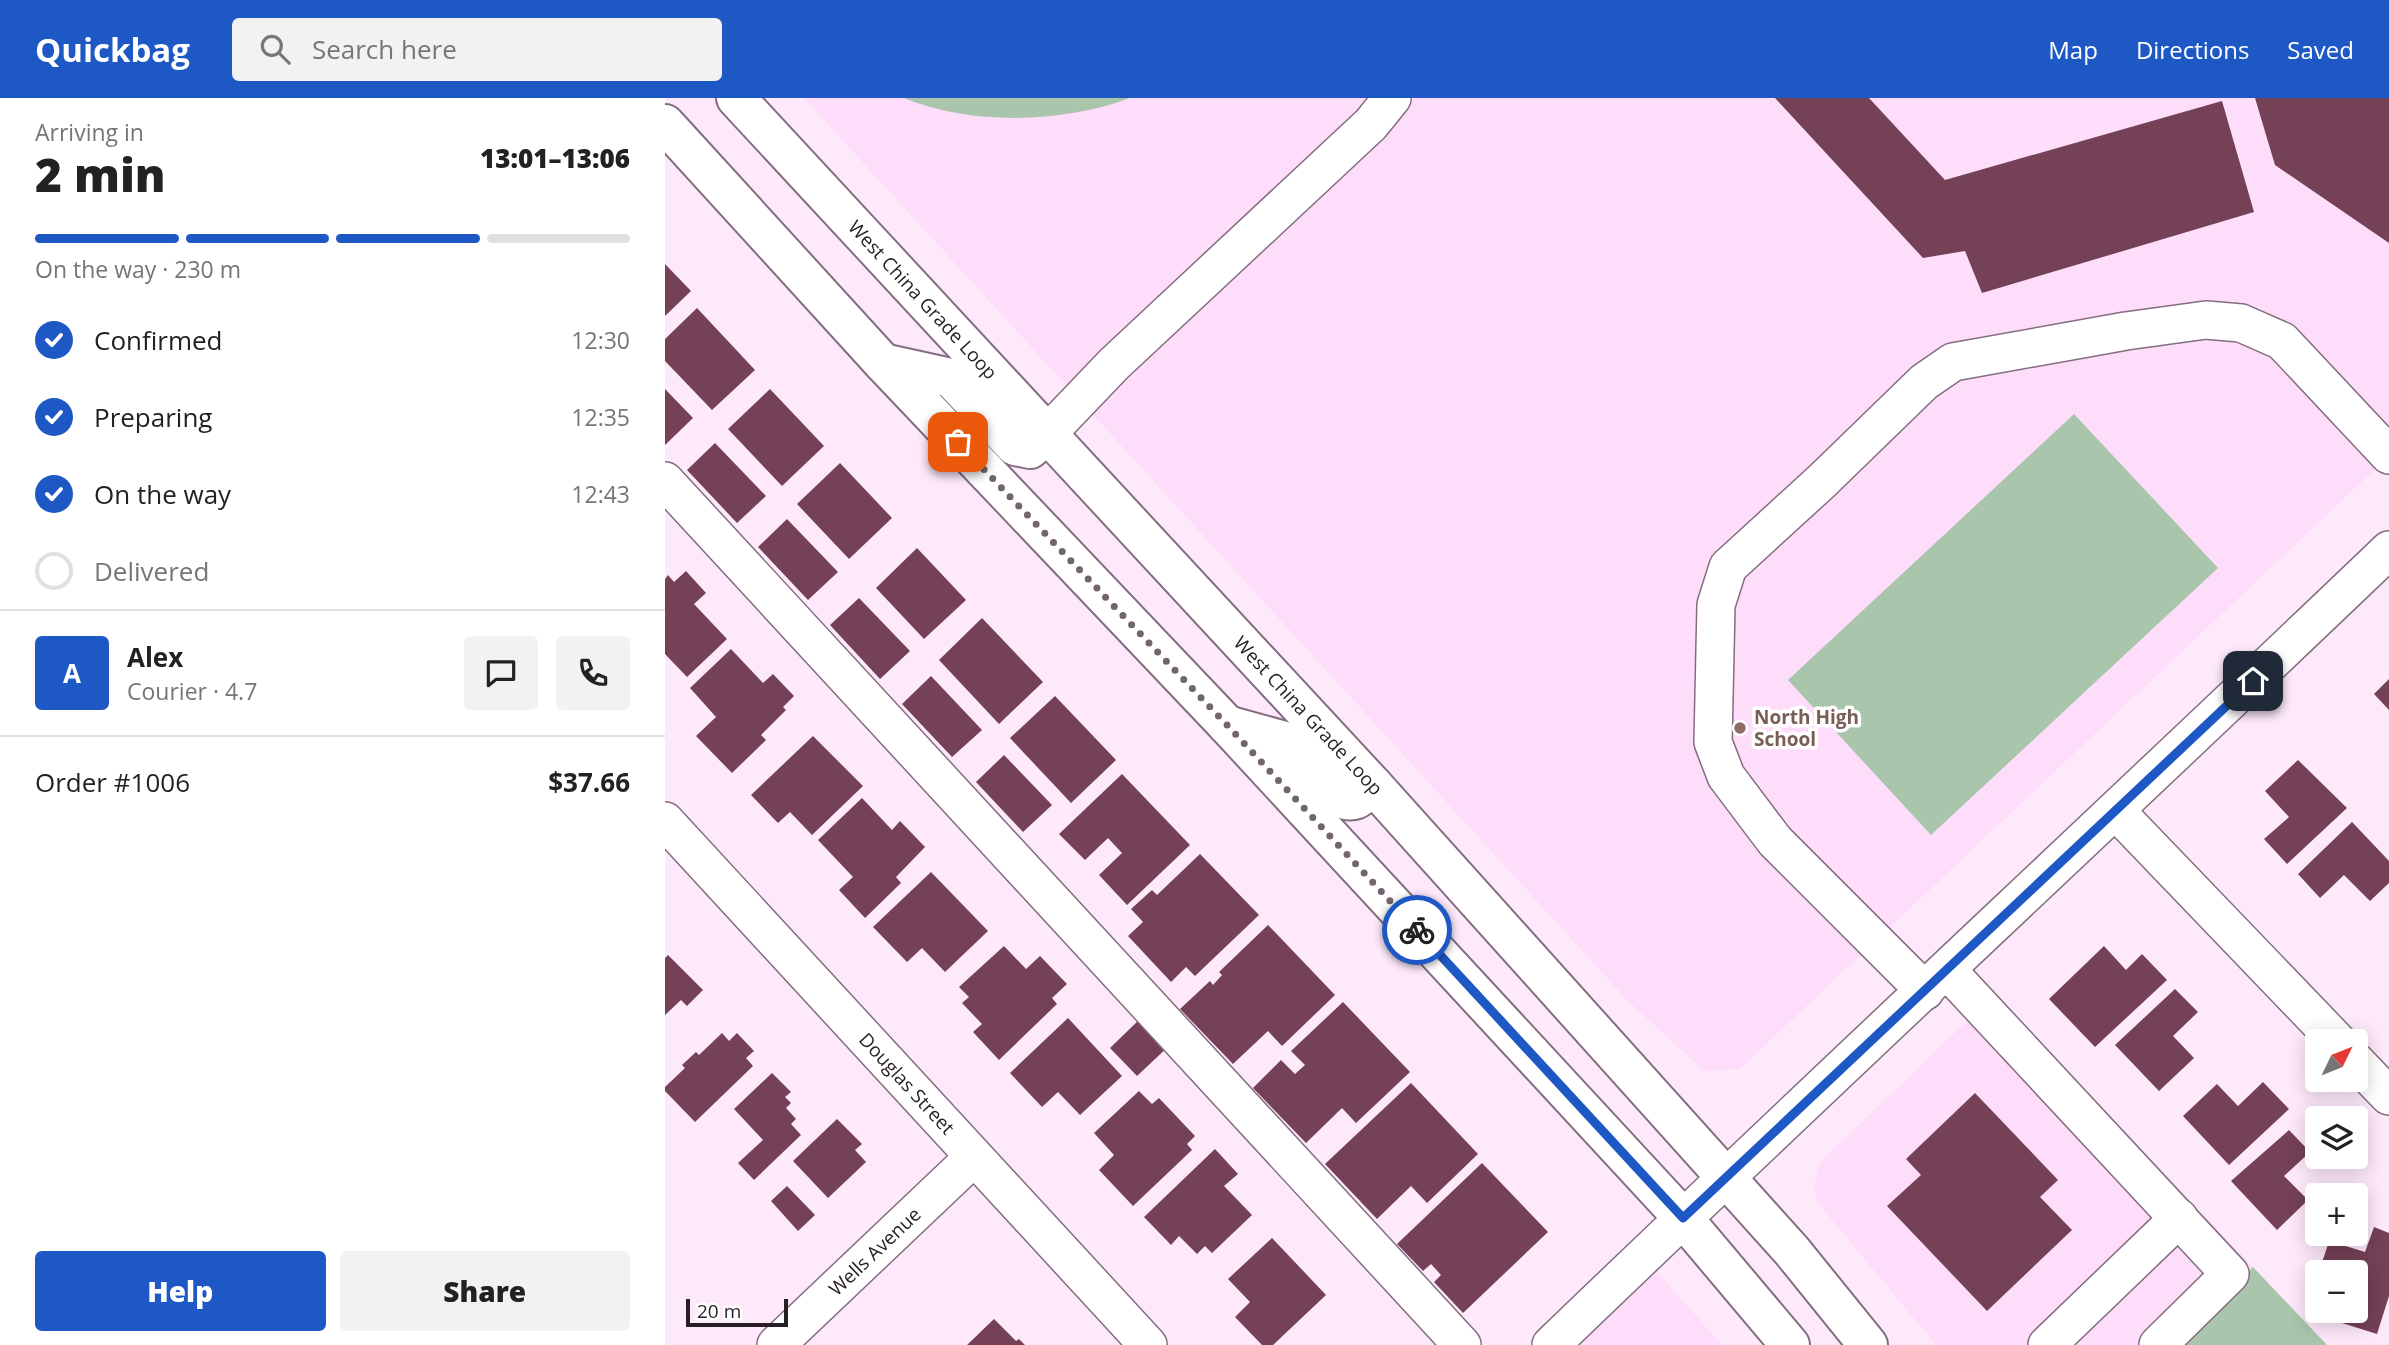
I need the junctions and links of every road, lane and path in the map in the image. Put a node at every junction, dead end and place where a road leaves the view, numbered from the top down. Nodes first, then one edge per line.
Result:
1 (736, 98) edge
2 (1392, 98) edge
3 (665, 124) edge
4 (883, 363) junction
5 (1048, 433) junction
6 (2389, 455) edge
7 (665, 481) edge
8 (2389, 551) edge
9 (1227, 725) junction
10 (1373, 785) junction
11 (2116, 811) junction
12 (665, 821) edge
13 (1936, 980) junction
14 (2325, 1029) edge
15 (2368, 1074) edge
16 (2389, 1096) edge
17 (974, 1157) junction
18 (1726, 1176) junction
19 (1683, 1218) junction
20 (2179, 1218) junction
21 (776, 1345) edge
22 (1148, 1345) edge
23 (1462, 1345) edge
24 (1551, 1345) edge
25 (1790, 1345) edge
26 (1868, 1345) edge
27 (2047, 1345) edge
28 (2158, 1345) edge

1 - 5 main road, West China Grade Loop
2 - 5 street
3 - 4 main road
4 - 5 main road
4 - 9 main road
5 - 10 main road, West China Grade Loop
6 - 13 street
7 - 23 street
8 - 11 street
9 - 10 main road
9 - 19 main road
10 - 18 main road, West China Grade Loop
11 - 13 street
11 - 14 street
12 - 17 street, Douglas Street
13 - 18 street
13 - 20 street
15 - 16 street
17 - 21 street, Wells Avenue
17 - 22 street, Douglas Street
18 - 19 street
18 - 26 main road, West China Grade Loop
19 - 24 street
19 - 25 main road
20 - 27 street
20 - 28 street

